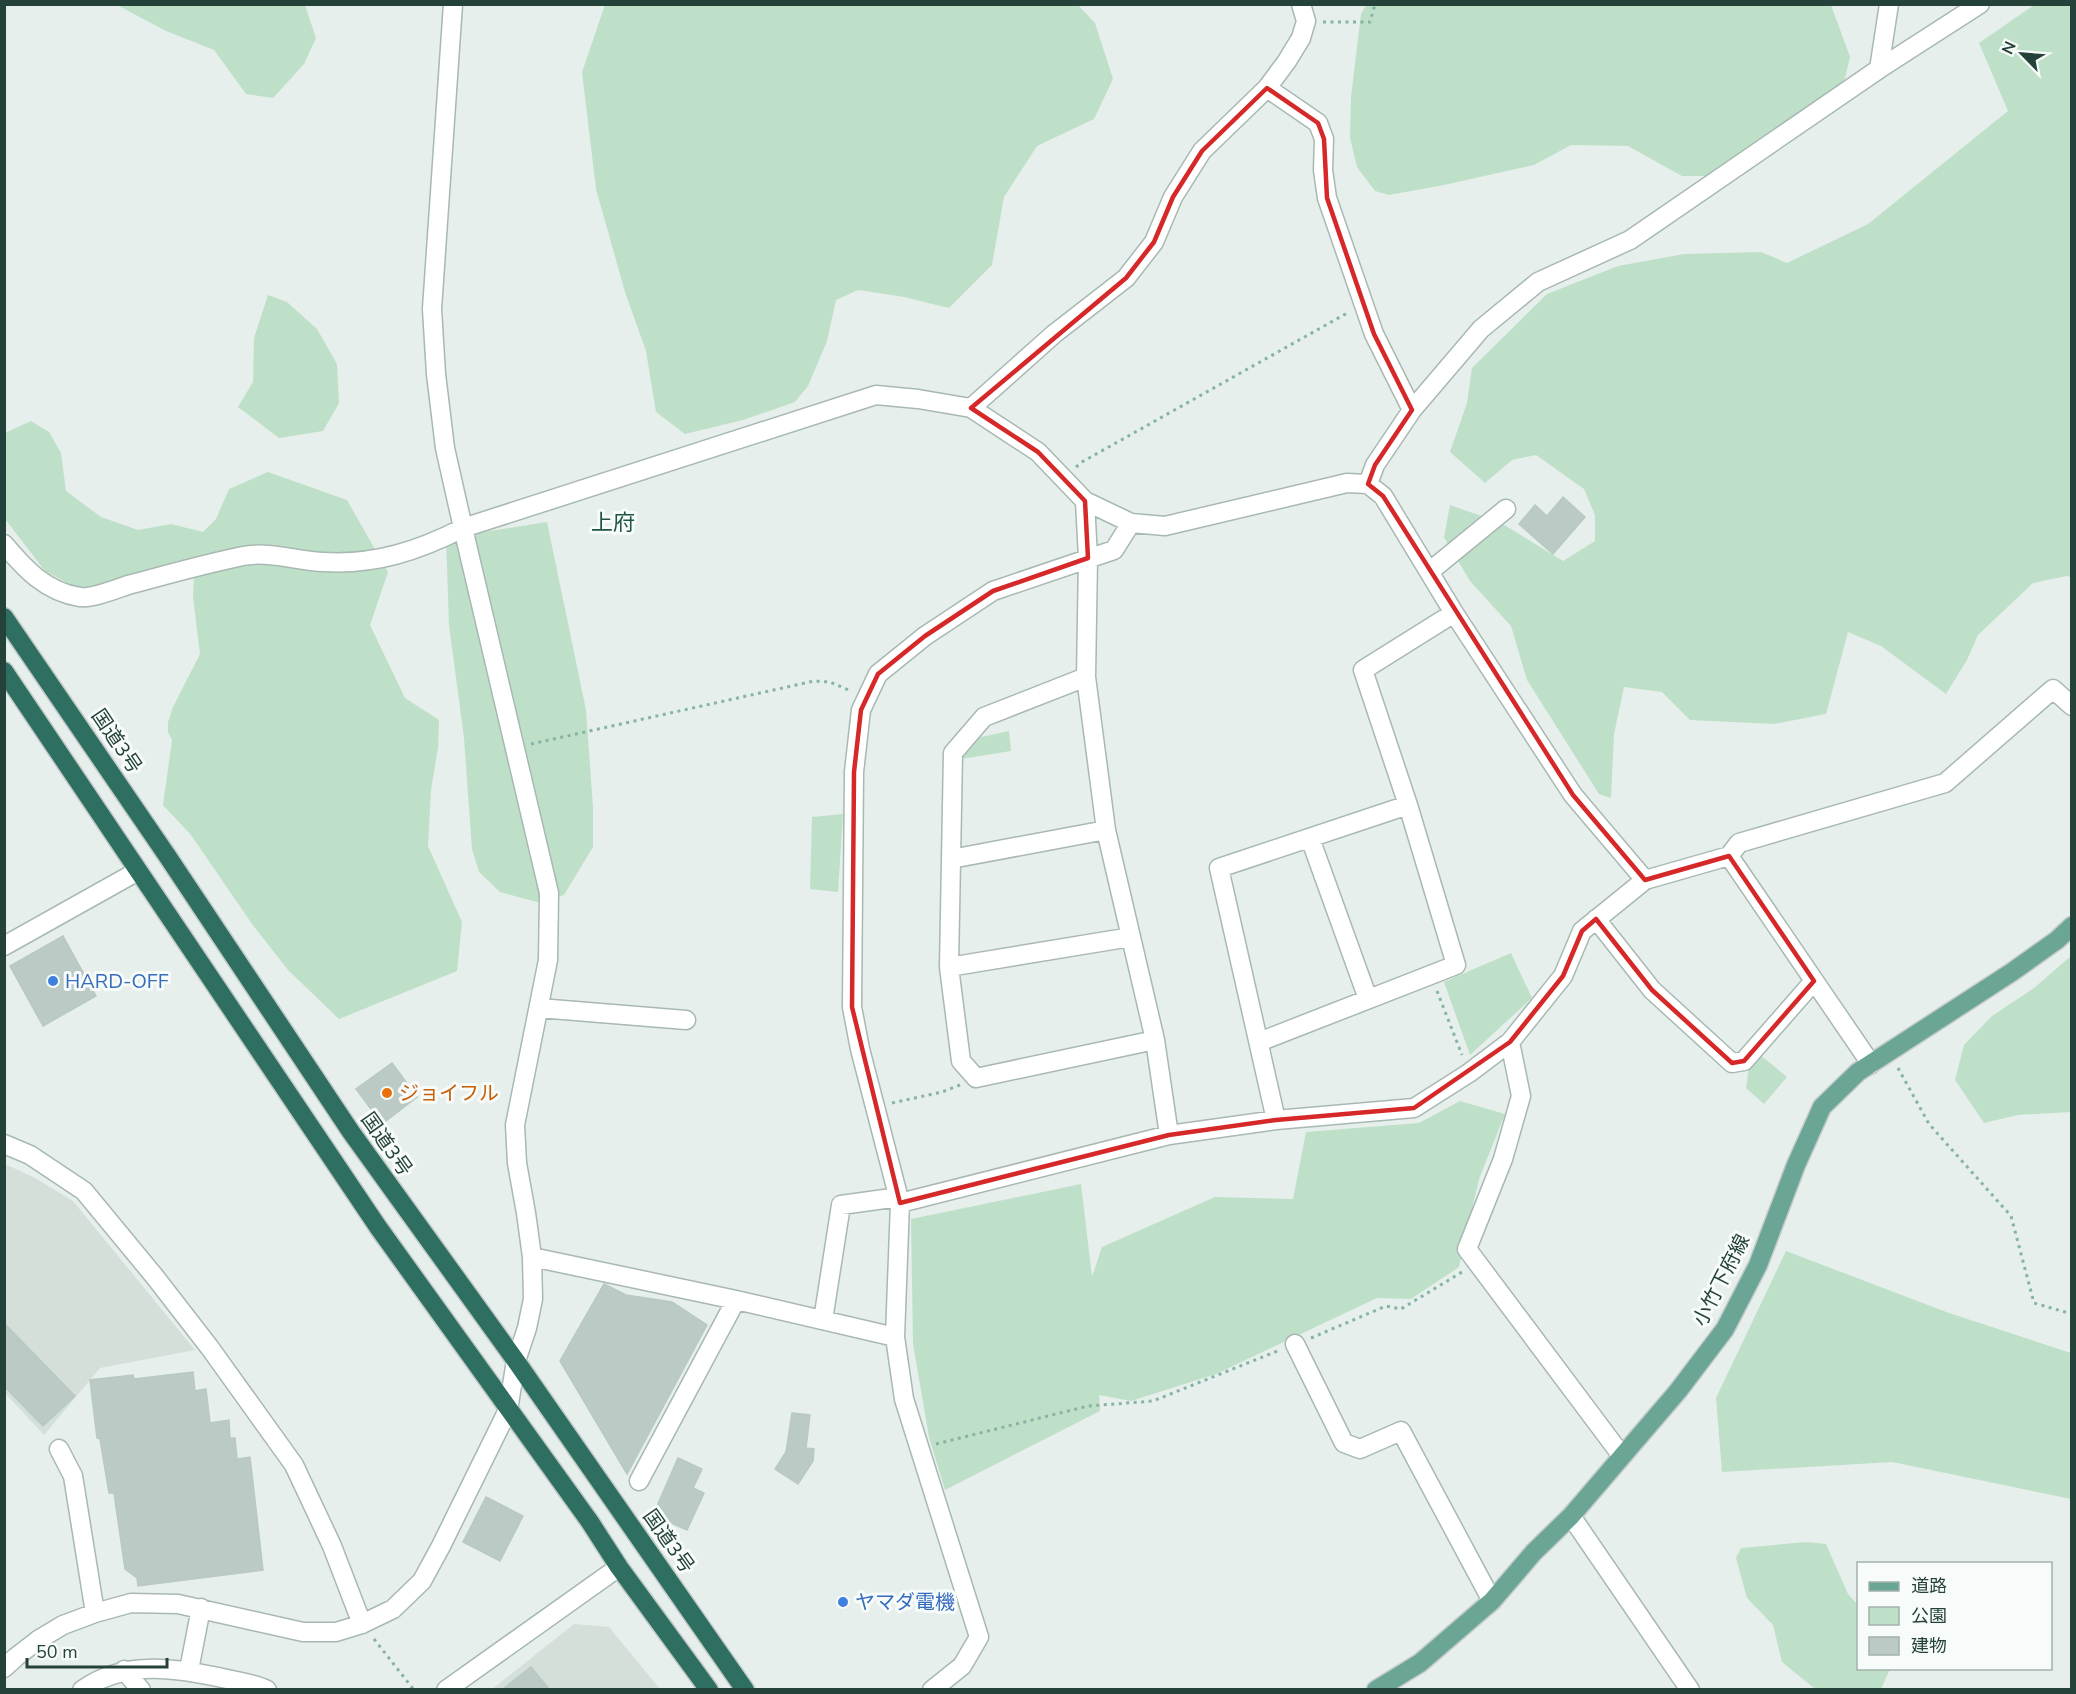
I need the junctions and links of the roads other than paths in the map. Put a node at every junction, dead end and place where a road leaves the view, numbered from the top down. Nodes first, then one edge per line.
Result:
1 (453, 4) edge
2 (1890, 4) edge
3 (1980, 4) edge
4 (1304, 13) edge
5 (1879, 69) junction
6 (1267, 88) junction
7 (971, 408) junction
8 (1412, 410) junction
9 (1368, 483) junction
10 (1085, 501) junction
11 (1506, 509) dead end
12 (1131, 523) junction
13 (463, 528) junction
14 (4, 544) edge
15 (1088, 558) junction
16 (1429, 572) junction
17 (1455, 613) junction
18 (4, 617) edge
19 (4, 671) edge
20 (1086, 677) junction
21 (2072, 706) edge
22 (1408, 805) junction
23 (1106, 830) junction
24 (1310, 838) junction
25 (1729, 856) junction
26 (951, 859) junction
27 (138, 871) junction
28 (1645, 880) junction
29 (1596, 919) junction
30 (2072, 926) edge
31 (1131, 937) junction
32 (4, 946) edge
33 (949, 967) junction
34 (1814, 981) junction
35 (1368, 999) junction
36 (538, 1008) junction
37 (686, 1020) dead end
38 (1155, 1040) junction
39 (1259, 1041) junction
40 (1510, 1042) junction
41 (1871, 1064) junction
42 (1276, 1120) junction
43 (1169, 1135) junction
44 (4, 1143) edge
45 (900, 1200) junction
46 (532, 1257) junction
47 (736, 1300) junction
48 (823, 1320) junction
49 (895, 1337) junction
50 (1295, 1344) road end
51 (516, 1361) junction
52 (508, 1410) junction
53 (59, 1449) dead end
54 (1622, 1456) junction
55 (639, 1481) dead end
56 (1571, 1516) junction
57 (619, 1567) junction
58 (1492, 1601) junction
59 (201, 1608) junction
60 (95, 1613) junction
61 (362, 1624) junction
62 (8, 1657) edge
63 (124, 1670) junction
64 (189, 1670) junction
65 (82, 1689) edge
66 (141, 1689) edge
67 (267, 1689) edge
68 (446, 1689) edge
69 (709, 1689) edge
70 (745, 1689) edge
71 (932, 1689) edge
72 (1376, 1689) edge
73 (1690, 1689) edge

1 - 13 street
2 - 5 street
3 - 5 street
4 - 6 street
5 - 8 street
6 - 7 street
6 - 8 street
7 - 10 street
7 - 13 street
8 - 9 street
9 - 12 street
9 - 16 street
10 - 12 street
10 - 15 street
11 - 16 street
12 - 15 street
13 - 14 street
13 - 36 street
15 - 20 street
15 - 45 street
16 - 17 street
17 - 22 street
17 - 28 street
18 - 51 highway, 国道3号
19 - 27 highway
20 - 23 street
20 - 26 street
21 - 25 street
22 - 24 street
22 - 35 street
23 - 26 street
23 - 31 street
24 - 35 street
24 - 39 street
25 - 28 street
25 - 34 street
26 - 33 street
27 - 32 street
27 - 52 highway
28 - 29 street
29 - 34 street
29 - 40 street
30 - 41 main road, 小竹下府線
31 - 33 street
31 - 38 street
33 - 38 street
34 - 41 street
35 - 39 street
36 - 37 street
36 - 46 street
38 - 43 street
39 - 42 street
40 - 42 street
40 - 54 street
41 - 54 main road, 小竹下府線
42 - 43 street
43 - 45 street
44 - 61 street
45 - 48 street
45 - 49 street
46 - 47 street
46 - 51 street
47 - 48 street
47 - 55 street
48 - 49 street
49 - 71 street
50 - 58 street
51 - 52 street
51 - 70 highway, 国道3号
52 - 57 highway
52 - 61 street
53 - 60 street
54 - 56 main road, 小竹下府線
56 - 58 main road, 小竹下府線
56 - 73 street
57 - 68 street
57 - 69 highway
58 - 72 main road, 小竹下府線
59 - 60 street
59 - 61 street
59 - 64 street
60 - 62 street
63 - 64 street
63 - 65 street
63 - 66 street
64 - 67 street

